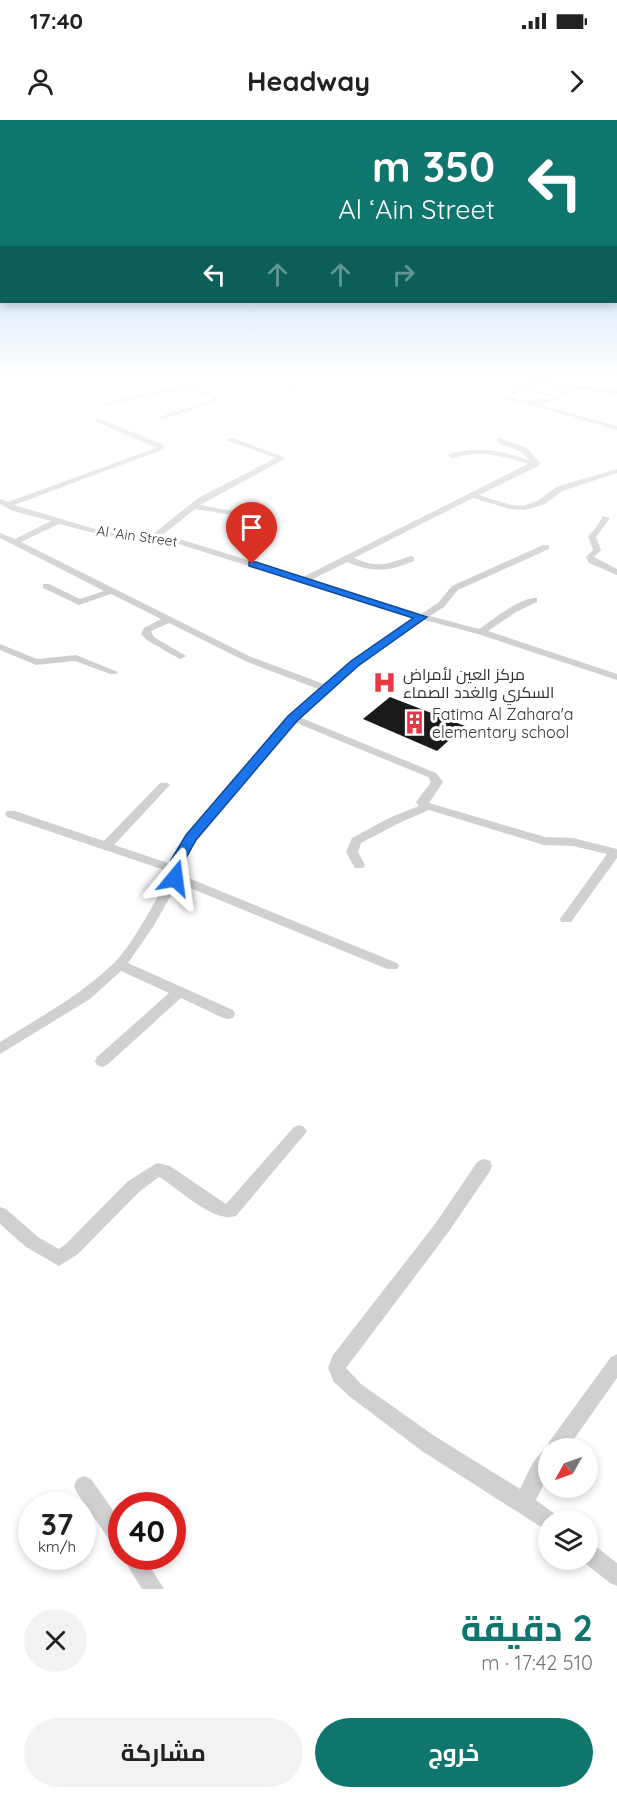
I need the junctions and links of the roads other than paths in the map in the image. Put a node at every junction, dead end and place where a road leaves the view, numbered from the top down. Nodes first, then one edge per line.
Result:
1 (158, 450) edge
2 (260, 450) edge
3 (473, 450) edge
4 (483, 450) edge
5 (523, 450) edge
6 (452, 456) dead end
7 (535, 464) junction
8 (617, 471) edge
9 (473, 495) junction
10 (4, 503) edge
11 (192, 506) junction
12 (241, 515) dead end
13 (606, 518) dead end
14 (58, 521) junction
15 (0, 536) edge
16 (155, 536) junction
17 (15, 542) junction
18 (546, 547) dead end
19 (348, 559) junction
20 (411, 559) dead end
21 (617, 572) edge
22 (306, 579) junction
23 (46, 586) dead end
24 (112, 591) junction
25 (534, 600) dead end
26 (421, 617) junction
27 (169, 619) junction
28 (481, 632) junction
29 (0, 647) edge
30 (181, 657) dead end
31 (113, 672) dead end
32 (617, 677) edge
33 (325, 688) junction
34 (292, 718) junction
35 (164, 785) dead end
36 (428, 806) junction
37 (11, 814) dead end
38 (106, 846) junction
39 (616, 853) edge
40 (359, 865) dead end
41 (176, 874) junction
42 (566, 919) dead end
43 (120, 965) junction
44 (392, 966) dead end
45 (179, 992) junction
46 (228, 1014) dead end
47 (0, 1049) edge
48 (102, 1061) dead end
49 (299, 1131) dead end
50 (484, 1166) dead end
51 (0, 1214) edge
52 (617, 1363) edge
53 (564, 1438) edge
54 (538, 1473) edge
55 (84, 1486) dead end
56 (524, 1503) junction
57 (538, 1514) edge
58 (108, 1521) edge
59 (598, 1561) edge
60 (141, 1570) edge
61 (617, 1576) edge
62 (153, 1589) edge

1 - 10 street
2 - 11 street
3 - 6 street
4 - 7 street
5 - 7 street
7 - 9 street
8 - 9 street
9 - 19 street
10 - 14 street, Al ‘Ain Street
11 - 12 street
11 - 16 street
13 - 21 street
14 - 16 street, Al ‘Ain Street
14 - 17 street
15 - 17 street
16 - 22 street, Al ‘Ain Street
17 - 24 street
18 - 26 street
19 - 20 street
19 - 22 street
22 - 26 street, Al ‘Ain Street
23 - 24 street
24 - 27 street
25 - 28 street
26 - 28 street, Al ‘Ain Street
26 - 33 street
27 - 30 street
27 - 33 street
28 - 32 street, Al ‘Ain Street
29 - 31 street
33 - 34 street
34 - 36 street
34 - 41 street
35 - 38 street
36 - 39 street
36 - 40 street
37 - 38 street
38 - 41 street
39 - 42 street
41 - 43 street
41 - 44 street
43 - 45 street
43 - 47 street
45 - 46 street
45 - 48 street
49 - 51 street
50 - 56 street
52 - 53 street
54 - 56 street
55 - 58 street
56 - 57 street
59 - 61 street
60 - 62 street

